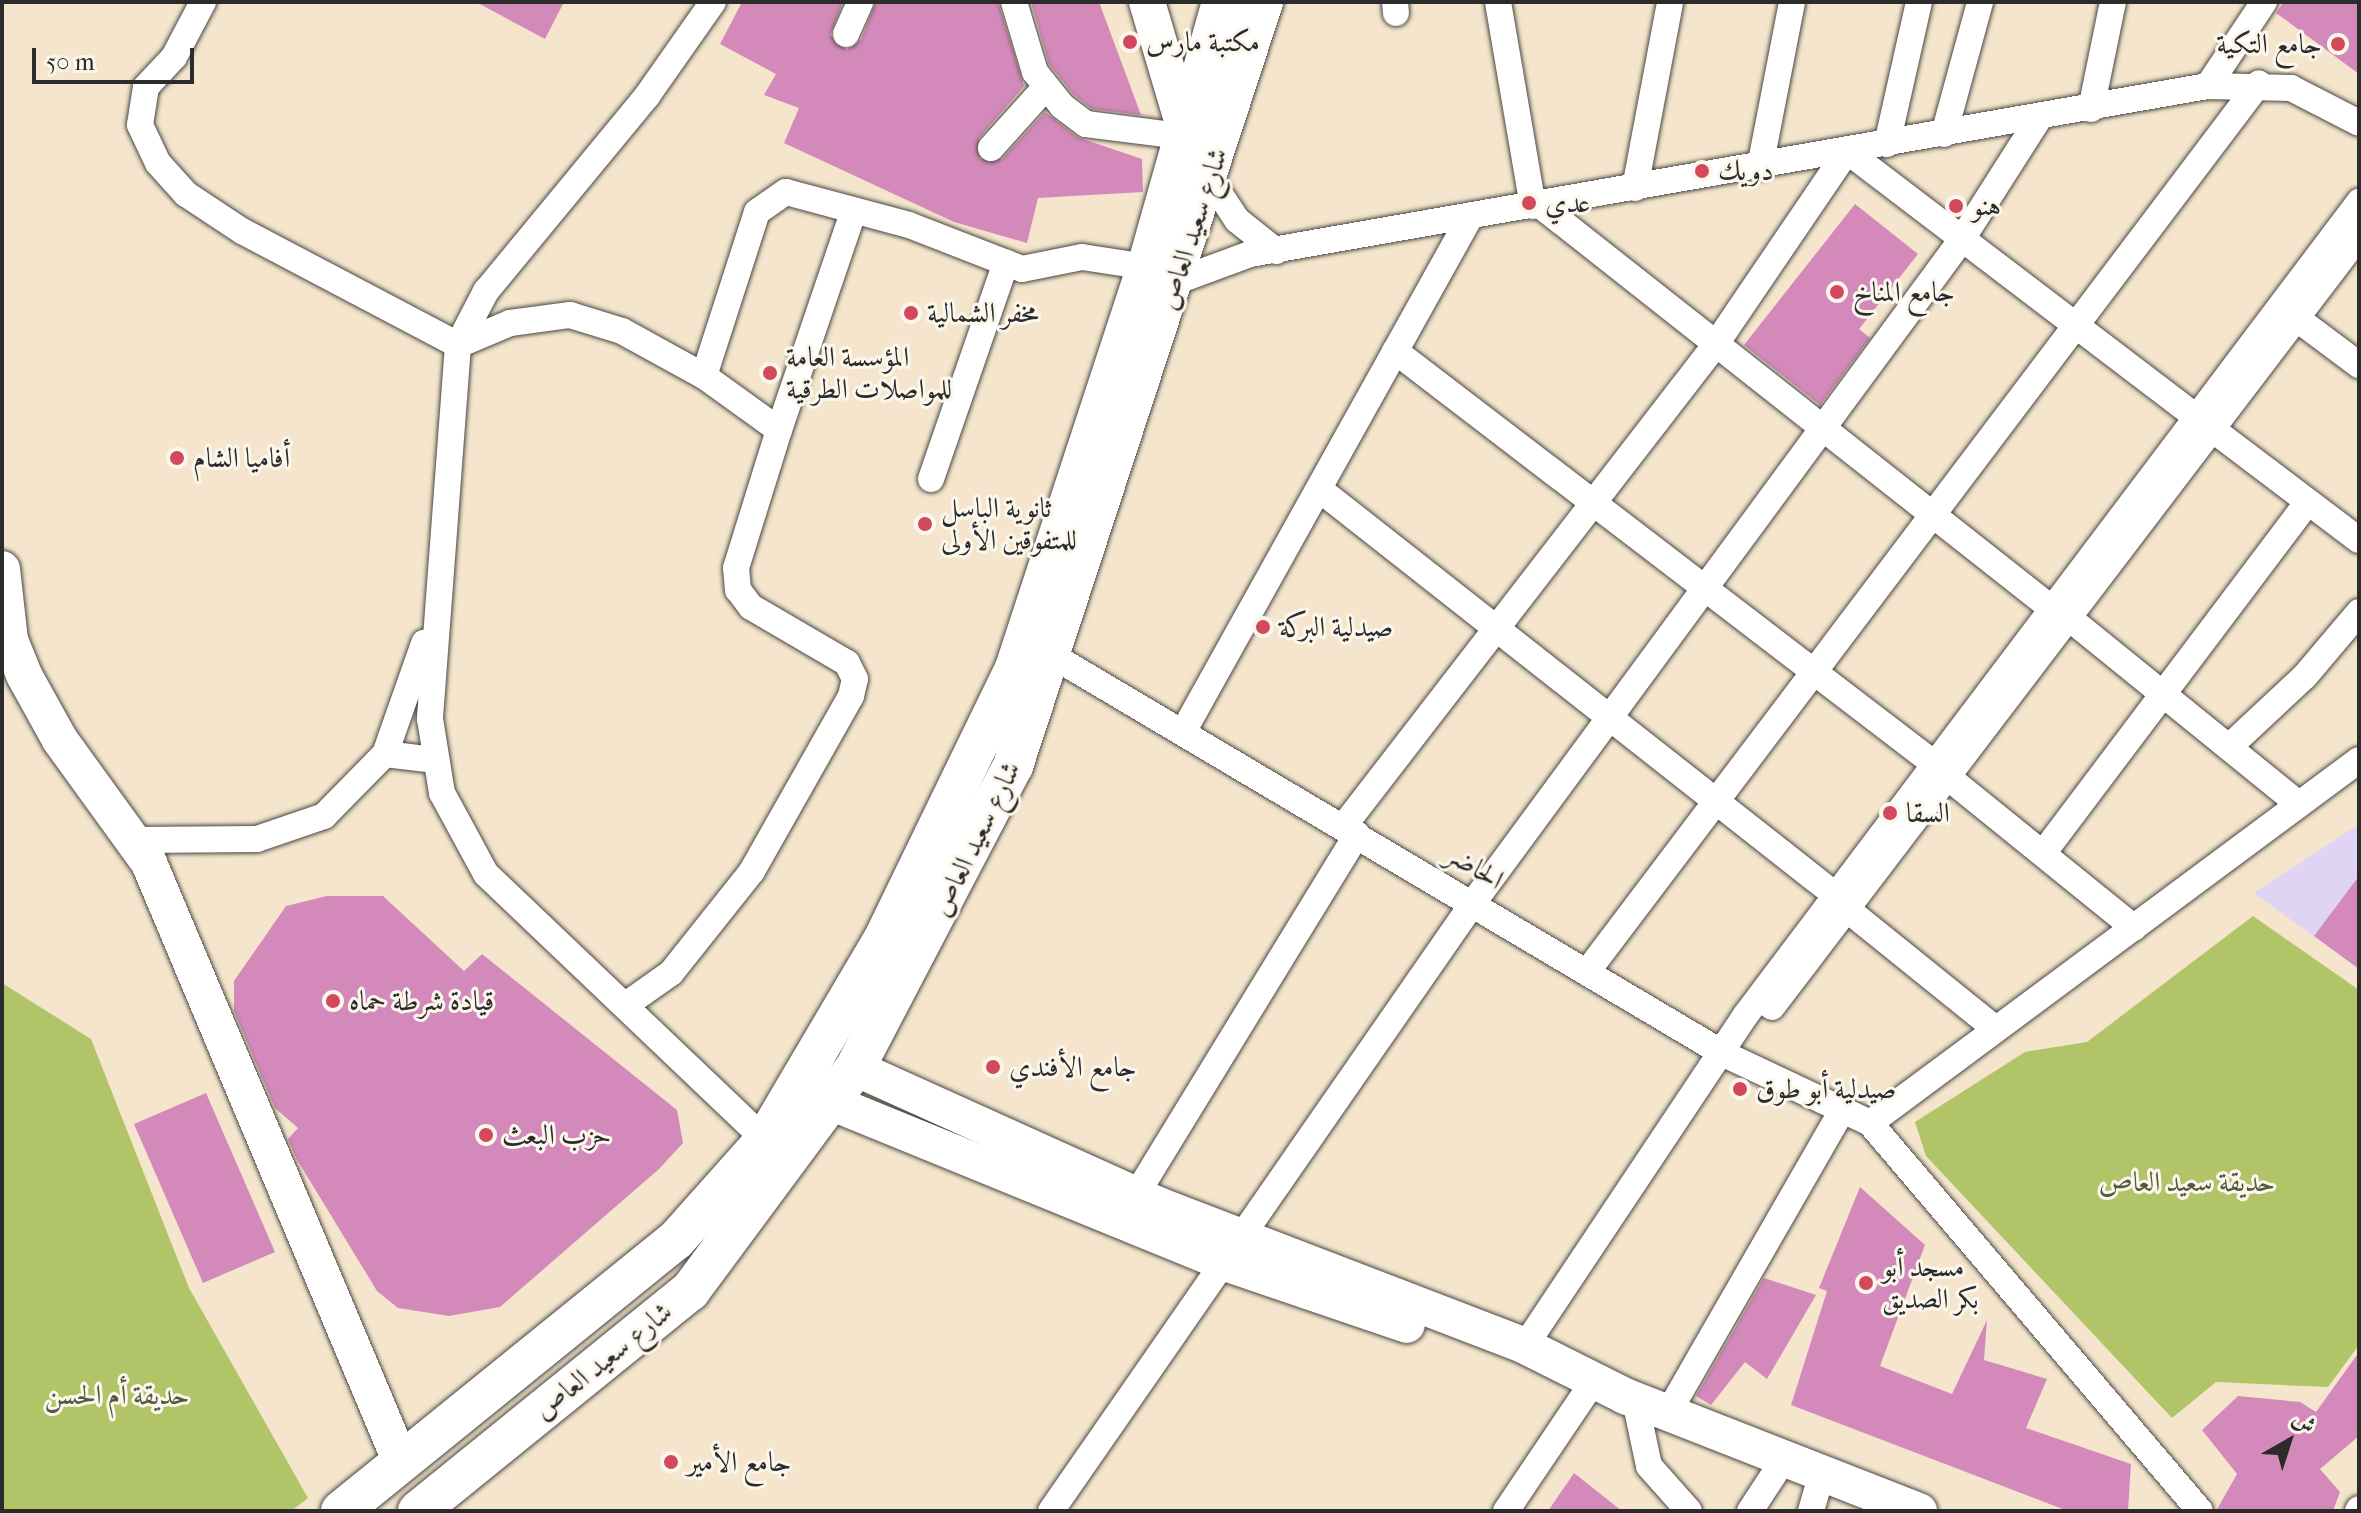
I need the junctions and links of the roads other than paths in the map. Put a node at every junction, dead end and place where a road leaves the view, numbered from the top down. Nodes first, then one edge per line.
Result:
1 (203, 2) edge
2 (713, 2) edge
3 (860, 2) edge
4 (1014, 2) edge
5 (1147, 2) edge
6 (1222, 2) edge
7 (1263, 2) edge
8 (1498, 2) edge
9 (1670, 2) edge
10 (1792, 2) edge
11 (1919, 2) edge
12 (1980, 2) edge
13 (2113, 2) edge
14 (2264, 2) edge
15 (846, 34) dead end
16 (2259, 83) junction
17 (2208, 86) junction
18 (1046, 87) junction
19 (2091, 109) junction
20 (2039, 118) junction
21 (2359, 123) edge
22 (1944, 134) junction
23 (1187, 137) junction
24 (1887, 144) junction
25 (991, 148) dead end
26 (1847, 151) junction
27 (1760, 167) junction
28 (1210, 179) junction
29 (1635, 188) junction
30 (2359, 202) edge
31 (1536, 205) junction
32 (854, 210) junction
33 (1470, 217) junction
34 (2359, 236) edge
35 (1962, 239) junction
36 (1276, 251) junction
37 (1006, 263) junction
38 (1162, 274) junction
39 (2296, 318) junction
40 (2076, 326) junction
41 (1716, 344) junction
42 (458, 345) junction
43 (1395, 351) junction
44 (2359, 365) edge
45 (704, 376) junction
46 (2204, 423) junction
47 (1824, 428) junction
48 (779, 430) junction
49 (931, 479) dead end
50 (1319, 489) junction
51 (2308, 502) junction
52 (1594, 503) junction
53 (1934, 515) junction
54 (2359, 540) edge
55 (2, 569) edge
56 (1705, 588) junction
57 (2359, 612) edge
58 (433, 613) junction
59 (2060, 613) junction
60 (1497, 629) junction
61 (1053, 656) junction
62 (1814, 673) junction
63 (2163, 694) junction
64 (1610, 718) junction
65 (1183, 732) junction
66 (2229, 747) junction
67 (385, 754) junction
68 (434, 760) junction
69 (2359, 760) edge
70 (1941, 771) junction
71 (1716, 802) junction
72 (2299, 804) junction
73 (1350, 831) junction
74 (136, 840) junction
75 (2044, 852) junction
76 (1841, 902) junction
77 (1473, 903) junction
78 (2134, 928) junction
79 (1587, 972) junction
80 (627, 1004) junction
81 (1994, 1028) junction
82 (1724, 1054) junction
83 (855, 1068) junction
84 (830, 1102) junction
85 (1842, 1110) junction
86 (1870, 1123) junction
87 (765, 1140) junction
88 (1136, 1195) junction
89 (1234, 1250) junction
90 (1525, 1346) junction
91 (1589, 1388) junction
92 (1630, 1398) junction
93 (1668, 1413) junction
94 (1784, 1459) junction
95 (400, 1460) junction
96 (1822, 1473) junction
97 (422, 1508) edge
98 (341, 1511) edge
99 (1051, 1511) edge
100 (1506, 1511) edge
101 (1689, 1511) edge
102 (1750, 1511) edge
103 (1811, 1511) edge
104 (1919, 1511) edge
105 (2200, 1511) edge

1 - 42 street
2 - 42 street
3 - 15 street
4 - 18 street
5 - 23 main road
6 - 23 main road
7 - 28 main road, شارع سعيد العاص
8 - 31 street
9 - 29 street
10 - 27 street
11 - 24 street
12 - 22 street
13 - 19 street
14 - 17 street
16 - 17 street
16 - 21 street
16 - 40 street
17 - 19 street
18 - 23 street
18 - 25 street
19 - 20 street
20 - 22 street
20 - 35 street
22 - 24 street
23 - 38 main road
24 - 26 street
26 - 27 street
26 - 35 street
26 - 41 street
27 - 29 street
28 - 36 street
28 - 38 main road, شارع سعيد العاص
29 - 31 street
30 - 46 street
31 - 33 street
31 - 41 street
32 - 37 street
32 - 45 street
32 - 48 street
33 - 36 street
33 - 43 street
34 - 39 street
35 - 40 street
35 - 47 street
36 - 38 street
37 - 38 street
37 - 49 street
38 - 61 main road, شارع سعيد العاص
38 - 87 main road
39 - 44 street
39 - 46 street
40 - 46 street
40 - 53 street
41 - 47 street
41 - 52 street
42 - 45 street
42 - 58 street
43 - 50 street
43 - 52 street
45 - 48 street
46 - 51 street
46 - 59 street
47 - 53 street
47 - 56 street
48 - 80 street
50 - 60 street
50 - 65 street
51 - 54 street
51 - 63 street
52 - 56 street
52 - 60 street
53 - 59 street
53 - 62 street
55 - 74 main road
56 - 62 street
56 - 64 street
57 - 66 street
58 - 67 street
58 - 68 street
59 - 63 street
59 - 70 street
60 - 64 street
60 - 73 street
61 - 65 street, الحاضر
61 - 83 main road, شارع سعيد العاص
62 - 70 street
62 - 71 street
63 - 66 street
63 - 75 street
64 - 71 street
64 - 77 street
65 - 73 street, الحاضر
66 - 72 street
67 - 68 street
67 - 74 street
68 - 80 street
69 - 72 street
70 - 75 street
70 - 76 street
71 - 76 street
71 - 79 street
72 - 78 street
73 - 77 street, الحاضر
73 - 88 street
74 - 95 main road
75 - 78 street
76 - 81 street
76 - 82 street
77 - 79 street, الحاضر
77 - 89 street
78 - 81 street
79 - 82 street, الحاضر
80 - 87 street
81 - 86 street
82 - 85 street, الحاضر
82 - 90 street
83 - 84 main road, شارع سعيد العاص
83 - 88 main road
84 - 89 main road
84 - 97 main road, شارع سعيد العاص
85 - 86 street, الحاضر
85 - 93 street
86 - 105 street
87 - 95 main road
88 - 89 main road
89 - 90 main road
89 - 91 main road
89 - 99 street
90 - 92 main road
91 - 92 main road
91 - 100 street
92 - 93 main road
92 - 101 street
93 - 94 main road
94 - 96 main road
94 - 102 street
95 - 97 main road
95 - 98 main road
96 - 103 street
96 - 104 main road

